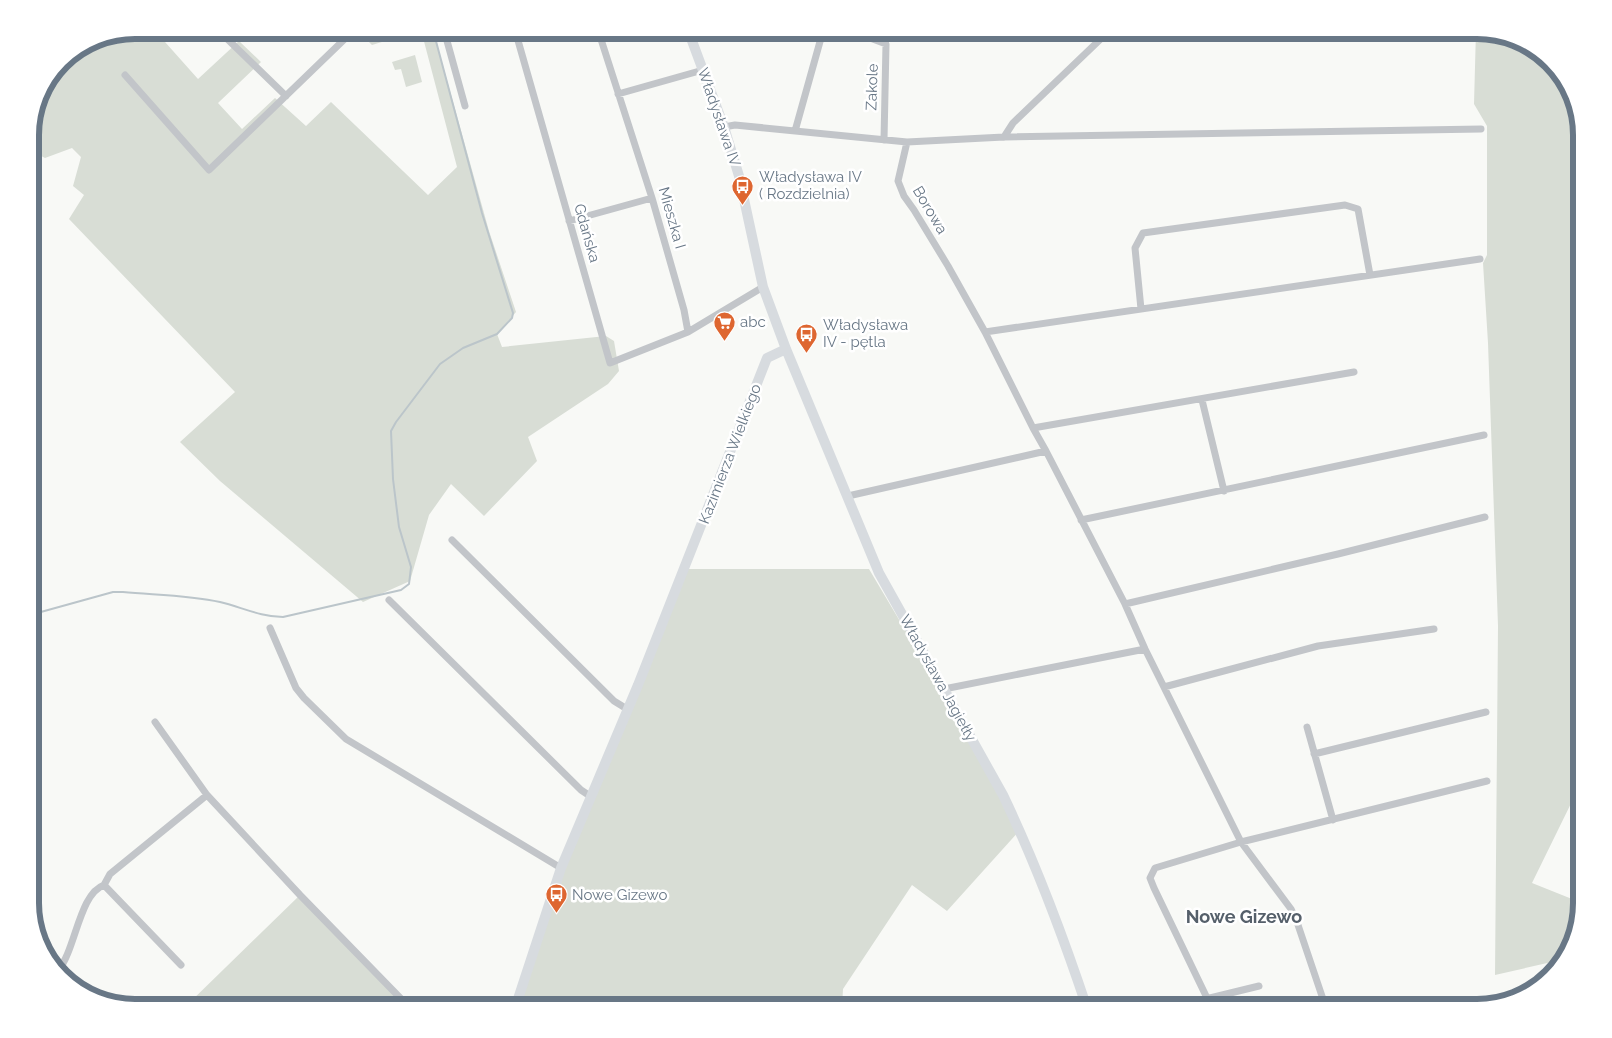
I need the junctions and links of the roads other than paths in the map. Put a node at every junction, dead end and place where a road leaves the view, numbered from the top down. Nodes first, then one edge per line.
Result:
1 (227, 39) edge
2 (343, 39) edge
3 (446, 39) edge
4 (518, 39) edge
5 (601, 39) edge
6 (691, 39) edge
7 (821, 39) edge
8 (873, 39) edge
9 (1101, 39) edge
10 (703, 70) junction
11 (125, 76) dead end
12 (618, 94) junction
13 (286, 96) junction
14 (465, 106) dead end
15 (724, 127) junction
16 (1481, 130) dead end
17 (795, 132) junction
18 (1004, 137) junction
19 (884, 140) junction
20 (907, 142) junction
21 (652, 198) junction
22 (569, 221) junction
23 (1480, 259) dead end
24 (1370, 275) junction
25 (763, 287) junction
26 (1141, 309) junction
27 (688, 332) junction
28 (985, 332) junction
29 (786, 349) junction
30 (1354, 372) dead end
31 (1202, 400) junction
32 (1032, 428) junction
33 (1484, 435) dead end
34 (1046, 451) junction
35 (1224, 491) junction
36 (848, 496) junction
37 (1485, 517) dead end
38 (1082, 520) junction
39 (452, 540) dead end
40 (388, 600) dead end
41 (1125, 604) junction
42 (270, 628) dead end
43 (1434, 630) dead end
44 (1145, 649) junction
45 (1164, 687) junction
46 (944, 689) junction
47 (627, 709) junction
48 (1486, 712) dead end
49 (155, 722) dead end
50 (1307, 727) dead end
51 (1314, 754) junction
52 (1487, 781) dead end
53 (208, 794) junction
54 (590, 796) junction
55 (1333, 820) junction
56 (1241, 842) junction
57 (561, 868) junction
58 (104, 885) junction
59 (61, 965) edge
60 (181, 965) dead end
61 (1259, 986) dead end
62 (1207, 998) junction
63 (401, 999) edge
64 (518, 999) edge
65 (1084, 999) edge
66 (1203, 999) edge
67 (1323, 999) edge

1 - 13 street
2 - 13 street
3 - 14 street
4 - 22 street, Gdańska
5 - 12 street, Mieszka I
6 - 10 street, Władysława IV
7 - 17 street
8 - 19 street, Zakole
9 - 18 street
10 - 12 street
10 - 15 street, Władysława IV
11 - 13 street
12 - 21 street, Mieszka I
15 - 17 street
15 - 25 street, Władysława IV
16 - 18 street
17 - 19 street
18 - 20 street
19 - 20 street
20 - 28 street, Borowa
21 - 22 street
21 - 27 street, Mieszka I
22 - 27 street, Gdańska
23 - 24 street
24 - 26 street
24 - 26 street
25 - 27 street
25 - 29 street, Władysława IV
26 - 28 street
28 - 32 street, Borowa
29 - 36 street, Władysława Jagiełły
29 - 47 street, Kazimierza Wielkiego
30 - 31 street
31 - 32 street
31 - 35 street
32 - 34 street, Borowa
33 - 35 street
34 - 36 street
34 - 38 street, Borowa
35 - 38 street
36 - 46 street, Władysława Jagiełły
37 - 41 street
38 - 41 street, Borowa
39 - 47 street
40 - 54 street
41 - 44 street, Borowa
42 - 57 street
43 - 45 street
44 - 45 street, Borowa
44 - 46 street
45 - 56 street, Borowa
46 - 65 street, Władysława Jagiełły
47 - 54 street, Kazimierza Wielkiego
48 - 51 street
49 - 53 street
50 - 51 street
51 - 55 street
52 - 55 street
53 - 58 street
53 - 63 street
54 - 57 street, Kazimierza Wielkiego
55 - 56 street
56 - 62 street
56 - 67 street, Borowa
57 - 64 street, Kazimierza Wielkiego
58 - 59 street
58 - 60 street
61 - 62 street
62 - 66 street

